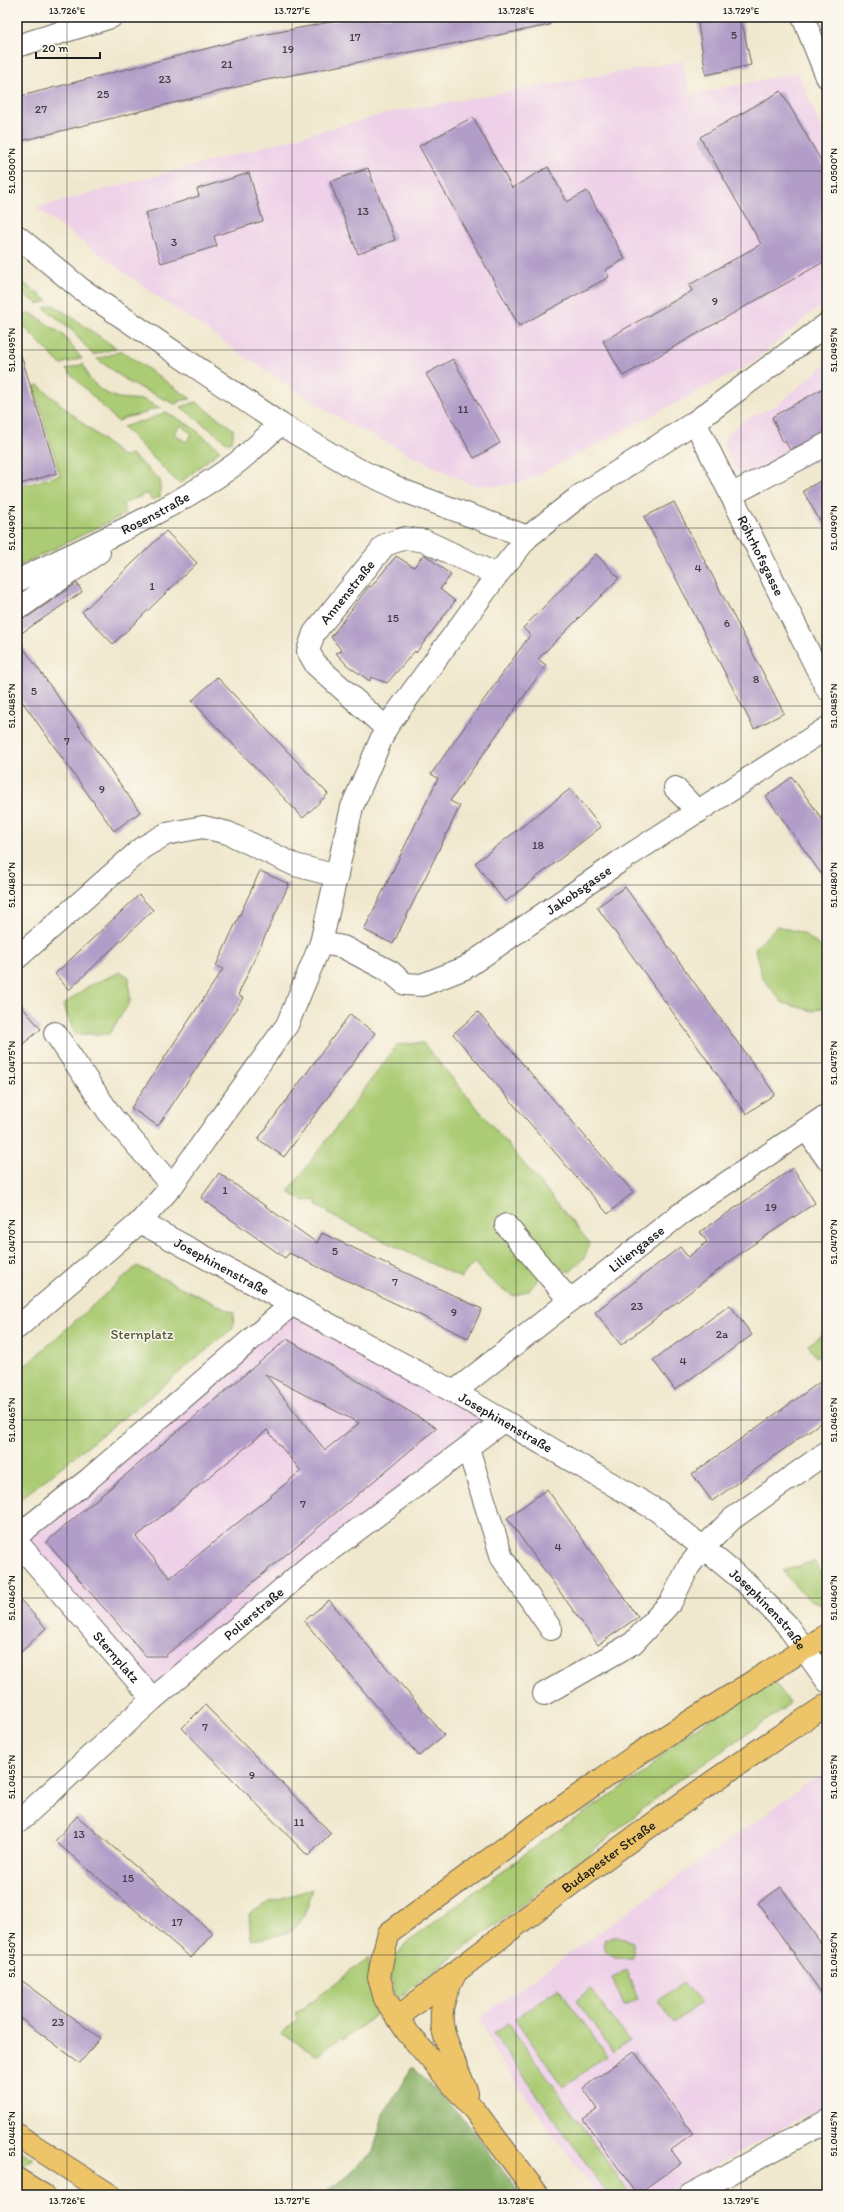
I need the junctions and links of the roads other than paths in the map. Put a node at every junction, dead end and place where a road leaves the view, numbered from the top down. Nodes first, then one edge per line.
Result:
1 (111, 17) edge
2 (803, 17) edge
3 (17, 46) edge
4 (822, 53) edge
5 (827, 77) edge
6 (17, 236) edge
7 (827, 324) edge
8 (695, 422) junction
9 (280, 424) junction
10 (827, 444) edge
11 (731, 495) junction
12 (109, 536) junction
13 (528, 537) junction
14 (497, 575) junction
15 (17, 581) edge
16 (22, 606) dead end
17 (827, 688) edge
18 (386, 728) junction
19 (827, 728) edge
20 (675, 788) dead end
21 (698, 812) junction
22 (337, 876) junction
23 (321, 943) junction
24 (17, 958) edge
25 (55, 1033) dead end
26 (827, 1115) edge
27 (806, 1129) junction
28 (827, 1159) edge
29 (172, 1186) junction
30 (140, 1222) junction
31 (506, 1224) dead end
32 (570, 1300) junction
33 (291, 1305) junction
34 (17, 1328) edge
35 (454, 1392) junction
36 (503, 1421) junction
37 (468, 1448) junction
38 (827, 1452) edge
39 (17, 1536) edge
40 (17, 1542) edge
41 (704, 1547) junction
42 (551, 1630) dead end
43 (827, 1635) edge
44 (805, 1650) junction
45 (827, 1681) edge
46 (544, 1694) dead end
47 (153, 1699) junction
48 (827, 1705) edge
49 (17, 1823) edge
50 (457, 1971) junction
51 (397, 2018) junction
52 (472, 2107) junction
53 (827, 2121) edge
54 (17, 2135) edge
55 (17, 2179) edge
56 (43, 2195) edge
57 (110, 2195) edge
58 (538, 2195) edge
59 (690, 2195) edge

1 - 3 street
2 - 4 street
4 - 5 street
6 - 9 street
7 - 8 street
8 - 11 street, Röhrhofsgasse
8 - 13 street
9 - 12 street, Rosenstraße
9 - 13 street
10 - 11 street
11 - 17 street, Röhrhofsgasse
12 - 15 street, Rosenstraße
12 - 16 street
13 - 14 street
14 - 18 street
14 - 18 street, Annenstraße
18 - 22 street
19 - 21 street, Jakobsgasse
20 - 21 street
21 - 23 street, Jakobsgasse
22 - 23 street
22 - 24 street
23 - 29 street
25 - 29 street
26 - 27 street, Liliengasse
27 - 28 street
27 - 32 street, Liliengasse
29 - 30 street
30 - 33 street, Josephinenstraße
30 - 34 street
31 - 32 street
32 - 35 street, Liliengasse
33 - 35 street, Josephinenstraße
33 - 39 street
35 - 36 street, Josephinenstraße
36 - 37 street, Polierstraße
36 - 41 street, Josephinenstraße
37 - 42 street
37 - 47 street, Polierstraße
38 - 41 street
40 - 47 street, Sternplatz
41 - 44 street, Josephinenstraße
41 - 46 street
43 - 44 main road
44 - 45 street, Josephinenstraße
44 - 51 main road
47 - 49 street, Polierstraße
48 - 50 main road, Budapester Straße
50 - 51 main road, Budapester Straße
50 - 52 main road
51 - 52 main road
52 - 58 main road
53 - 59 street
54 - 57 main road
55 - 56 main road

